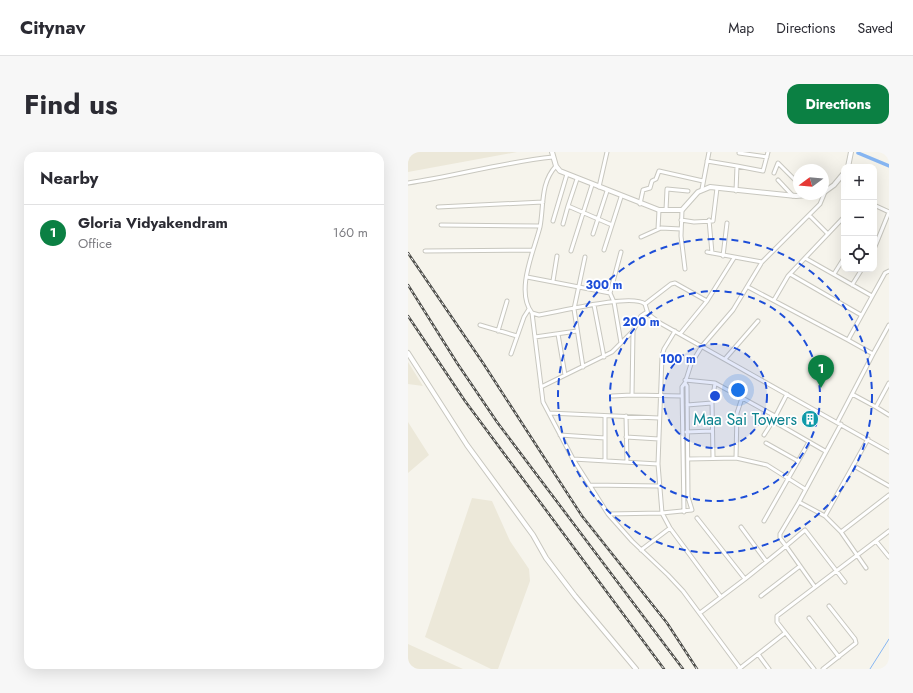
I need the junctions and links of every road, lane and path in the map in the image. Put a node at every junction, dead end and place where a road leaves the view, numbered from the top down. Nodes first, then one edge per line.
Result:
1 (607, 152) edge
2 (709, 152) edge
3 (768, 152) edge
4 (851, 152) edge
5 (739, 153) edge
6 (552, 154) edge
7 (767, 157) junction
8 (707, 161) junction
9 (849, 164) edge
10 (556, 166) junction
11 (737, 166) junction
12 (774, 173) dead end
13 (567, 174) junction
14 (841, 177) edge
15 (793, 178) edge
16 (577, 179) junction
17 (778, 180) dead end
18 (703, 181) junction
19 (408, 183) edge
20 (592, 185) junction
21 (598, 188) junction
22 (718, 188) junction
23 (829, 188) edge
24 (702, 189) junction
25 (607, 191) junction
26 (736, 191) junction
27 (688, 192) dead end
28 (793, 196) joint
29 (621, 197) junction
30 (821, 200) edge
31 (543, 202) junction
32 (640, 204) junction
33 (568, 206) junction
34 (877, 206) edge
35 (438, 207) dead end
36 (659, 210) junction
37 (666, 210) junction
38 (682, 210) junction
39 (583, 212) junction
40 (889, 212) edge
41 (809, 215) junction
42 (598, 219) junction
43 (681, 220) junction
44 (709, 220) junction
45 (841, 220) edge
46 (553, 221) dead end
47 (728, 223) dead end
48 (563, 224) dead end
49 (612, 225) junction
50 (441, 226) dead end
51 (540, 226) junction
52 (658, 229) junction
53 (681, 229) junction
54 (593, 234) dead end
55 (828, 234) junction
56 (641, 237) dead end
57 (877, 242) edge
58 (424, 250) dead end
59 (533, 250) junction
60 (604, 250) dead end
61 (571, 251) dead end
62 (621, 252) dead end
63 (707, 252) dead end
64 (712, 253) junction
65 (557, 256) dead end
66 (723, 256) junction
67 (585, 257) dead end
68 (734, 258) junction
69 (805, 258) junction
70 (762, 262) junction
71 (841, 263) edge
72 (685, 269) dead end
73 (889, 271) edge
74 (860, 272) edge
75 (790, 274) junction
76 (834, 274) junction
77 (527, 277) junction
78 (553, 281) junction
79 (852, 285) junction
80 (578, 286) junction
81 (748, 287) junction
82 (610, 293) junction
83 (872, 296) junction
84 (774, 300) junction
85 (507, 301) dead end
86 (707, 301) junction
87 (614, 302) junction
88 (645, 304) junction
89 (594, 305) junction
90 (529, 309) junction
91 (574, 309) junction
92 (647, 312) junction
93 (532, 313) junction
94 (861, 315) junction
95 (758, 321) dead end
96 (480, 325) dead end
97 (889, 325) edge
98 (498, 330) junction
99 (633, 330) junction
100 (577, 331) junction
101 (675, 331) junction
102 (885, 333) junction
103 (558, 334) junction
104 (680, 334) junction
105 (889, 335) edge
106 (517, 336) junction
107 (535, 337) junction
108 (848, 340) junction
109 (620, 343) junction
110 (702, 346) junction
111 (408, 353) edge
112 (511, 354) dead end
113 (873, 354) junction
114 (604, 357) junction
115 (725, 359) junction
116 (583, 367) junction
117 (565, 375) junction
118 (685, 382) junction
119 (715, 383) junction
120 (889, 383) edge
121 (541, 387) junction
122 (787, 394) junction
123 (852, 394) junction
124 (612, 396) dead end
125 (632, 396) junction
126 (659, 396) junction
127 (682, 396) junction
128 (742, 398) junction
129 (712, 403) junction
130 (687, 405) junction
131 (876, 407) junction
132 (549, 413) junction
133 (889, 415) edge
134 (605, 416) junction
135 (626, 416) junction
136 (775, 416) junction
137 (659, 418) junction
138 (773, 421) junction
139 (838, 422) junction
140 (841, 424) junction
141 (683, 432) junction
142 (688, 432) junction
143 (712, 432) junction
144 (764, 435) dead end
145 (560, 436) junction
146 (626, 437) junction
147 (605, 438) junction
148 (659, 439) junction
149 (868, 439) junction
150 (809, 442) junction
151 (766, 443) dead end
152 (825, 451) junction
153 (889, 452) edge
154 (712, 457) junction
155 (736, 458) junction
156 (573, 459) junction
157 (688, 459) junction
158 (605, 460) junction
159 (798, 461) junction
160 (627, 462) junction
161 (658, 464) junction
162 (854, 466) junction
163 (788, 479) junction
164 (589, 485) junction
165 (660, 486) junction
166 (889, 486) edge
167 (805, 489) junction
168 (889, 495) edge
169 (799, 502) junction
170 (684, 512) junction
171 (662, 513) junction
172 (608, 514) junction
173 (826, 516) junction
174 (697, 518) dead end
175 (764, 521) dead end
176 (741, 527) dead end
177 (670, 528) junction
178 (889, 531) edge
179 (841, 532) junction
180 (876, 541) junction
181 (786, 546) junction
182 (641, 550) junction
183 (857, 555) junction
184 (889, 557) edge
185 (766, 561) junction
186 (800, 566) junction
187 (866, 568) dead end
188 (836, 571) junction
189 (745, 579) junction
190 (845, 582) dead end
191 (816, 586) junction
192 (721, 596) junction
193 (761, 596) dead end
194 (829, 606) dead end
195 (700, 613) junction
196 (809, 618) dead end
197 (785, 633) junction
198 (758, 654) junction
199 (839, 657) junction
200 (740, 668) edge
201 (636, 669) edge
202 (769, 669) edge
203 (814, 669) edge
204 (823, 669) edge

1 - 21 street
2 - 8 street
3 - 7 street
4 - 9 street
5 - 7 street
6 - 10 street
6 - 19 street
7 - 11 street
8 - 11 street
8 - 18 street
10 - 13 street
10 - 31 street
11 - 26 street
12 - 15 street
13 - 16 street
13 - 46 street
14 - 23 street
16 - 20 street
16 - 33 street
17 - 28 street
18 - 24 street
18 - 32 street
20 - 21 street
20 - 39 street
21 - 25 street
22 - 24 street
22 - 26 street
22 - 44 street
24 - 38 street
25 - 29 street
25 - 42 street
26 - 28 street
27 - 37 street
29 - 32 street
29 - 49 street
30 - 41 street
31 - 35 street
31 - 51 street
32 - 36 street
33 - 39 street
33 - 48 street
34 - 40 street
36 - 37 street
36 - 52 street
37 - 38 street
38 - 43 street
39 - 42 street
39 - 61 street
40 - 57 street
41 - 55 street
41 - 70 street
42 - 49 street
42 - 54 street
43 - 44 street
43 - 53 street
44 - 64 street
45 - 55 street
47 - 66 street
49 - 60 street
50 - 51 street
51 - 59 street
52 - 53 street
52 - 56 street
53 - 72 street
55 - 69 street
58 - 59 street
59 - 77 street
62 - 82 street
63 - 64 street
64 - 66 street
65 - 78 street
66 - 68 street
67 - 80 street
68 - 70 street
68 - 86 street
69 - 75 street
69 - 76 street
70 - 81 street
71 - 76 street
73 - 83 street
74 - 79 street
75 - 84 street
75 - 94 street
76 - 79 street
77 - 78 street
77 - 90 street
78 - 80 street
79 - 83 street
80 - 82 street
80 - 91 street
81 - 84 street
81 - 110 street
82 - 87 street
83 - 94 street
84 - 108 street
85 - 98 street
86 - 88 street
86 - 104 street
87 - 88 street
87 - 89 street
87 - 109 street
88 - 92 street
89 - 91 street
89 - 114 street
90 - 93 street
90 - 106 street
91 - 93 street
91 - 100 street
92 - 99 street
92 - 101 street
93 - 107 street
94 - 108 street
95 - 115 street
96 - 98 street
97 - 102 street
98 - 106 street
99 - 109 street
99 - 125 street
100 - 103 street
100 - 116 street
101 - 104 street
101 - 126 street
102 - 105 street
102 - 113 street
103 - 107 street
103 - 117 street
104 - 110 street
106 - 112 street
107 - 121 street
108 - 113 street
109 - 114 street
110 - 115 street
110 - 118 street
111 - 201 street
113 - 123 street
114 - 116 street
115 - 122 street
116 - 117 street
117 - 121 street
118 - 119 street
118 - 127 street
118 - 130 street
119 - 128 street
119 - 129 street
120 - 131 street
121 - 132 street
122 - 136 street
122 - 139 street
123 - 131 street
123 - 139 street
124 - 125 street
125 - 126 street
126 - 127 street
126 - 137 street
127 - 141 street
128 - 136 street
128 - 155 street
129 - 130 street
129 - 143 street
130 - 142 street
131 - 133 street
132 - 134 street
132 - 145 street
134 - 135 street
134 - 147 street
135 - 137 street
135 - 146 street
136 - 138 street
137 - 148 street
138 - 144 street
138 - 150 street
139 - 140 street
140 - 149 street
140 - 152 street
141 - 142 street
141 - 170 street
142 - 143 street
142 - 157 street
143 - 154 street
145 - 147 street
145 - 156 street
146 - 148 street
146 - 160 street
147 - 158 street
148 - 161 street
149 - 153 street
149 - 162 street
150 - 152 street
150 - 159 street
151 - 159 street
152 - 167 street
154 - 155 street
154 - 157 street
155 - 163 street
156 - 158 street
156 - 164 street
157 - 170 street
158 - 160 street
159 - 163 street
160 - 161 street
161 - 165 street
162 - 166 street
162 - 173 street
163 - 167 street
163 - 175 street
164 - 165 street
164 - 172 street
165 - 171 street
167 - 169 street
168 - 179 street
169 - 173 street
169 - 181 street
170 - 171 street
171 - 172 street
171 - 177 street
172 - 182 street
173 - 179 street
174 - 189 street
176 - 185 street
177 - 182 street
177 - 192 street
178 - 180 street
179 - 183 street
180 - 183 street
180 - 184 street
181 - 185 street
181 - 186 street
181 - 188 street
182 - 195 street
183 - 187 street
183 - 188 street
185 - 189 street
186 - 191 street
186 - 193 street
188 - 190 street
188 - 191 street
189 - 192 street
191 - 197 street
192 - 195 street
194 - 199 street
195 - 200 street
196 - 199 street
197 - 198 street
197 - 203 street
198 - 200 street
198 - 202 street
199 - 204 street

